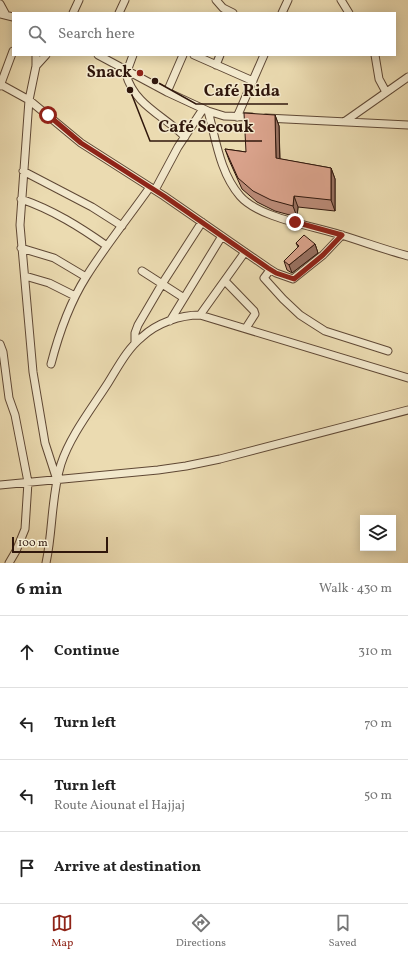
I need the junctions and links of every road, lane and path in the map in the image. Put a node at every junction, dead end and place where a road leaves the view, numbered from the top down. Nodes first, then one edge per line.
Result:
1 (79, 0) edge
2 (125, 0) edge
3 (216, 0) edge
4 (288, 0) edge
5 (341, 0) edge
6 (0, 4) edge
7 (73, 12) edge
8 (119, 12) edge
9 (231, 12) edge
10 (282, 12) edge
11 (348, 12) edge
12 (6, 15) edge
13 (12, 54) edge
14 (36, 56) edge
15 (45, 56) edge
16 (100, 56) edge
17 (133, 56) edge
18 (183, 56) edge
19 (196, 56) edge
20 (220, 56) edge
21 (264, 56) edge
22 (375, 56) edge
23 (216, 65) junction
24 (36, 66) junction
25 (126, 71) junction
26 (408, 77) edge
27 (253, 81) junction
28 (0, 84) edge
29 (167, 92) junction
30 (386, 92) junction
31 (29, 100) junction
32 (206, 110) junction
33 (237, 117) junction
34 (344, 122) junction
35 (408, 125) edge
36 (185, 137) junction
37 (23, 171) junction
38 (153, 188) junction
39 (21, 199) junction
40 (202, 222) junction
41 (122, 226) junction
42 (342, 235) junction
43 (222, 236) junction
44 (107, 246) junction
45 (21, 248) junction
46 (245, 252) junction
47 (408, 256) edge
48 (270, 270) junction
49 (142, 271) dead end
50 (25, 276) junction
51 (86, 277) junction
52 (225, 281) junction
53 (162, 284) junction
54 (75, 296) junction
55 (184, 298) junction
56 (200, 316) junction
57 (170, 321) junction
58 (246, 328) junction
59 (135, 343) junction
60 (0, 344) edge
61 (388, 351) dead end
62 (51, 364) dead end
63 (3, 375) edge
64 (408, 378) edge
65 (408, 410) edge
66 (57, 480) junction
67 (28, 482) junction
68 (0, 485) edge
69 (9, 563) edge
70 (46, 563) edge

1 - 7 street
2 - 8 street
3 - 9 street
4 - 10 street
5 - 11 street
6 - 12 street
13 - 28 street
14 - 24 street
15 - 24 street
16 - 25 street
17 - 25 street
18 - 29 street
19 - 23 street
20 - 23 street
21 - 27 street
22 - 30 street
23 - 27 street
24 - 31 street
25 - 29 street
25 - 36 street
26 - 30 street
27 - 33 street
28 - 31 street
29 - 32 street
30 - 34 street
31 - 37 street
31 - 38 street
32 - 33 street
32 - 36 street
32 - 42 street
33 - 34 street
34 - 35 street
36 - 38 street
37 - 39 street
37 - 41 street
38 - 40 street
38 - 41 street
39 - 44 street
39 - 45 street
40 - 43 street
40 - 53 street
41 - 44 street
42 - 47 street
42 - 48 street
43 - 46 street
43 - 55 street
44 - 51 street
45 - 50 street
45 - 51 street
46 - 48 street
46 - 52 street
48 - 61 street
49 - 53 street
50 - 54 street
50 - 66 street
51 - 54 street
52 - 56 street
52 - 58 street
53 - 55 street
53 - 59 street
54 - 62 street
55 - 57 street
56 - 57 street
56 - 58 street
57 - 59 street
58 - 64 street
59 - 66 street
60 - 63 street
63 - 67 street
65 - 66 street
66 - 67 street
66 - 70 street
67 - 68 street
67 - 69 street

